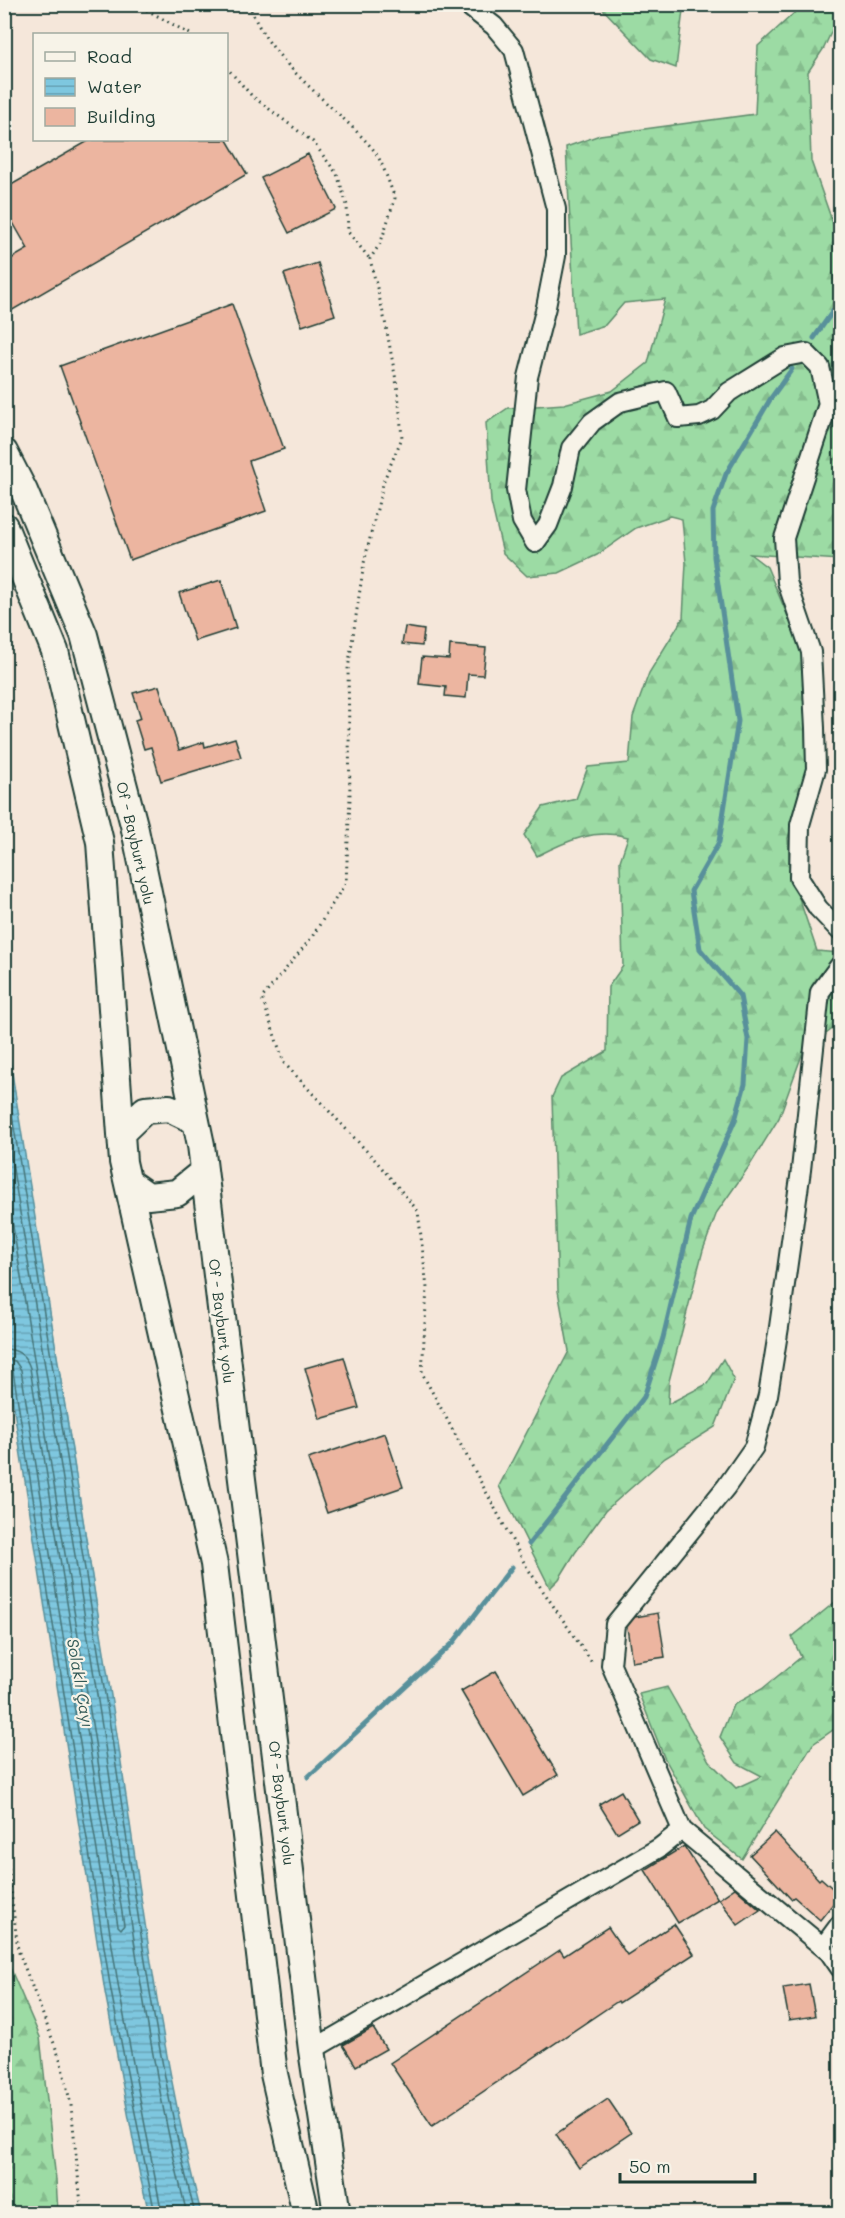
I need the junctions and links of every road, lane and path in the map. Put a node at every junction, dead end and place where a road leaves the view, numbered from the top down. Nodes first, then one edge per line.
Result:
1 (136, 4) edge
2 (249, 4) edge
3 (466, 4) edge
4 (188, 33) edge
5 (228, 69) edge
6 (370, 259) junction
7 (840, 420) edge
8 (820, 430) junction
9 (4, 452) edge
10 (4, 526) edge
11 (840, 931) edge
12 (840, 965) edge
13 (196, 1121) junction
14 (121, 1133) junction
15 (204, 1171) junction
16 (128, 1182) junction
17 (592, 1664) dead end
18 (682, 1830) junction
19 (4, 1833) edge
20 (840, 1924) edge
21 (823, 1947) junction
22 (840, 1968) edge
23 (312, 2050) junction
24 (82, 2214) edge
25 (306, 2214) edge
26 (337, 2214) edge

1 - 4 path
2 - 6 path
3 - 8 street
5 - 6 path
6 - 17 path
7 - 8 street
8 - 11 street
9 - 13 highway, Of - Bayburt yolu
10 - 14 highway
12 - 18 street
13 - 14 highway
13 - 15 highway, Of - Bayburt yolu
14 - 16 highway
15 - 16 highway
15 - 23 highway, Of - Bayburt yolu
16 - 25 highway
18 - 21 street
18 - 23 street
19 - 24 path
20 - 21 street
21 - 22 street
23 - 26 highway, Of - Bayburt yolu

